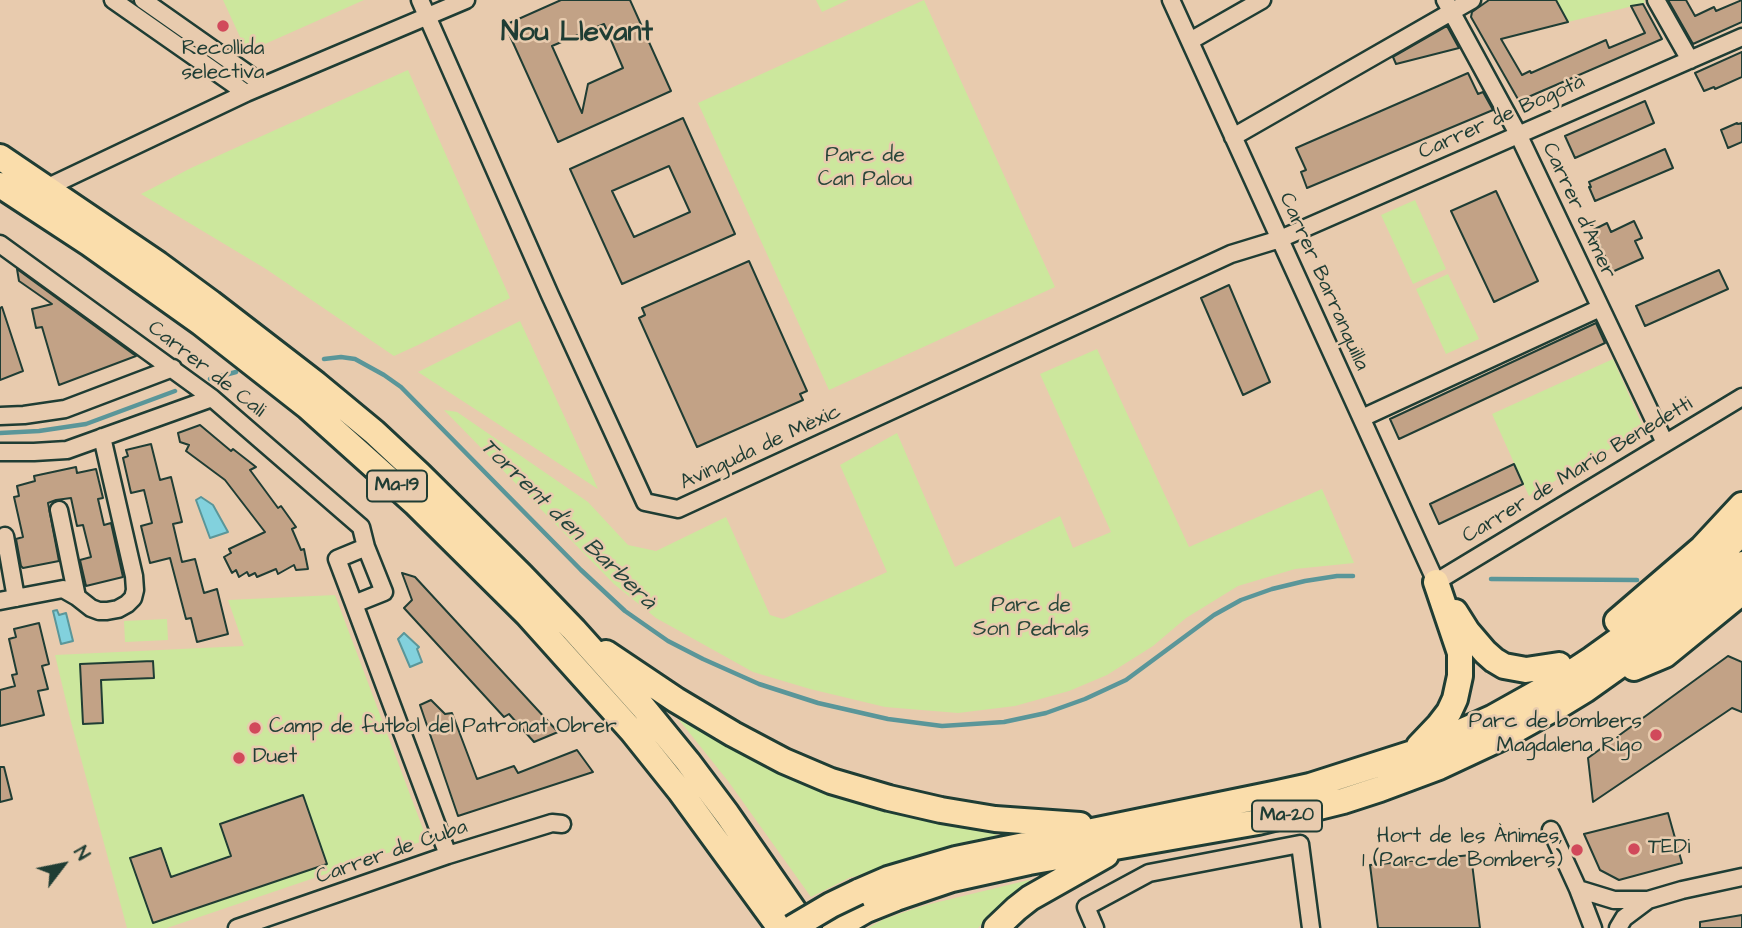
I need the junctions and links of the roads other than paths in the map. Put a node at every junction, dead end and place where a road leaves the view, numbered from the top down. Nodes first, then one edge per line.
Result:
1 (113, 0) edge
2 (143, 0) edge
3 (419, 0) edge
4 (466, 0) edge
5 (1171, 0) edge
6 (1262, 0) edge
7 (1472, 0) edge
8 (1656, 0) edge
9 (1449, 6) edge
10 (427, 17) junction
11 (1742, 37) edge
12 (1189, 41) junction
13 (1690, 60) junction
14 (264, 85) junction
15 (246, 93) junction
16 (1518, 134) junction
17 (1233, 137) junction
18 (0, 157) edge
19 (0, 185) edge
20 (46, 187) junction
21 (1280, 239) junction
22 (0, 244) edge
23 (1600, 308) junction
24 (173, 368) junction
25 (1742, 397) edge
26 (212, 398) junction
27 (0, 416) edge
28 (1362, 418) junction
29 (102, 437) junction
30 (1665, 443) junction
31 (0, 452) edge
32 (1742, 505) edge
33 (59, 510) dead end
34 (1742, 533) edge
35 (5, 536) dead end
36 (366, 547) junction
37 (1742, 564) edge
38 (1436, 582) junction
39 (1742, 592) edge
40 (77, 597) junction
41 (8, 599) edge
42 (354, 604) junction
43 (574, 630) junction
44 (1559, 665) junction
45 (1585, 690) junction
46 (1492, 718) junction
47 (1413, 753) junction
48 (562, 824) dead end
49 (1551, 830) dead end
50 (1122, 836) junction
51 (448, 855) junction
52 (1742, 877) edge
53 (1578, 889) junction
54 (1648, 900) junction
55 (862, 901) junction
56 (237, 928) edge
57 (780, 928) edge
58 (792, 928) edge
59 (806, 928) edge
60 (835, 928) edge
61 (996, 928) edge
62 (1095, 928) edge
63 (1311, 928) edge
64 (1593, 928) edge
65 (1618, 928) edge

1 - 15 street
2 - 14 street
3 - 10 street, Avinguda de Mèxic
4 - 10 street
5 - 12 street, Carrer Barranquilla
6 - 12 street
7 - 9 street
8 - 13 street
9 - 16 street, Carrer d'Amer
9 - 17 street
10 - 14 street
10 - 21 street, Avinguda de Mèxic
11 - 13 street, Carrer de Bogotà
12 - 17 street, Carrer Barranquilla
13 - 16 street, Carrer de Bogotà
14 - 15 street
15 - 20 street
16 - 21 street, Carrer de Bogotà
16 - 23 street, Carrer d'Amer
17 - 21 street, Carrer Barranquilla
18 - 20 highway, Ma-19
19 - 57 highway, Ma-19
20 - 43 highway, Ma-19
21 - 28 street, Carrer Barranquilla
22 - 24 street, Carrer de Cali
23 - 28 street
23 - 30 street, Carrer d'Amer
24 - 26 street, Carrer de Cali
24 - 27 street
25 - 30 street, Carrer de Mario Benedetti
26 - 29 street
26 - 36 street, Carrer de Cali
28 - 38 street, Carrer Barranquilla
29 - 31 street
29 - 40 street
30 - 38 street, Carrer de Mario Benedetti
32 - 44 highway
33 - 40 street
34 - 46 highway, Ma-20
35 - 41 street
36 - 42 street
36 - 42 street, Carrer de Cali
37 - 45 highway, Ma-20
38 - 44 highway
38 - 47 highway
39 - 45 highway
40 - 41 street
42 - 51 street
43 - 50 highway
43 - 59 highway, Ma-19
44 - 46 highway
45 - 50 highway, Ma-20
46 - 47 highway, Ma-20
47 - 50 highway, Ma-20
48 - 51 street, Carrer de Cuba
49 - 53 street
50 - 55 highway, Ma-20
50 - 61 highway
51 - 56 street, Carrer de Cuba
52 - 54 street
53 - 54 street
53 - 64 street
54 - 65 street
55 - 58 highway, Ma-20, bridge
55 - 60 highway, Ma-20
62 - 63 street

